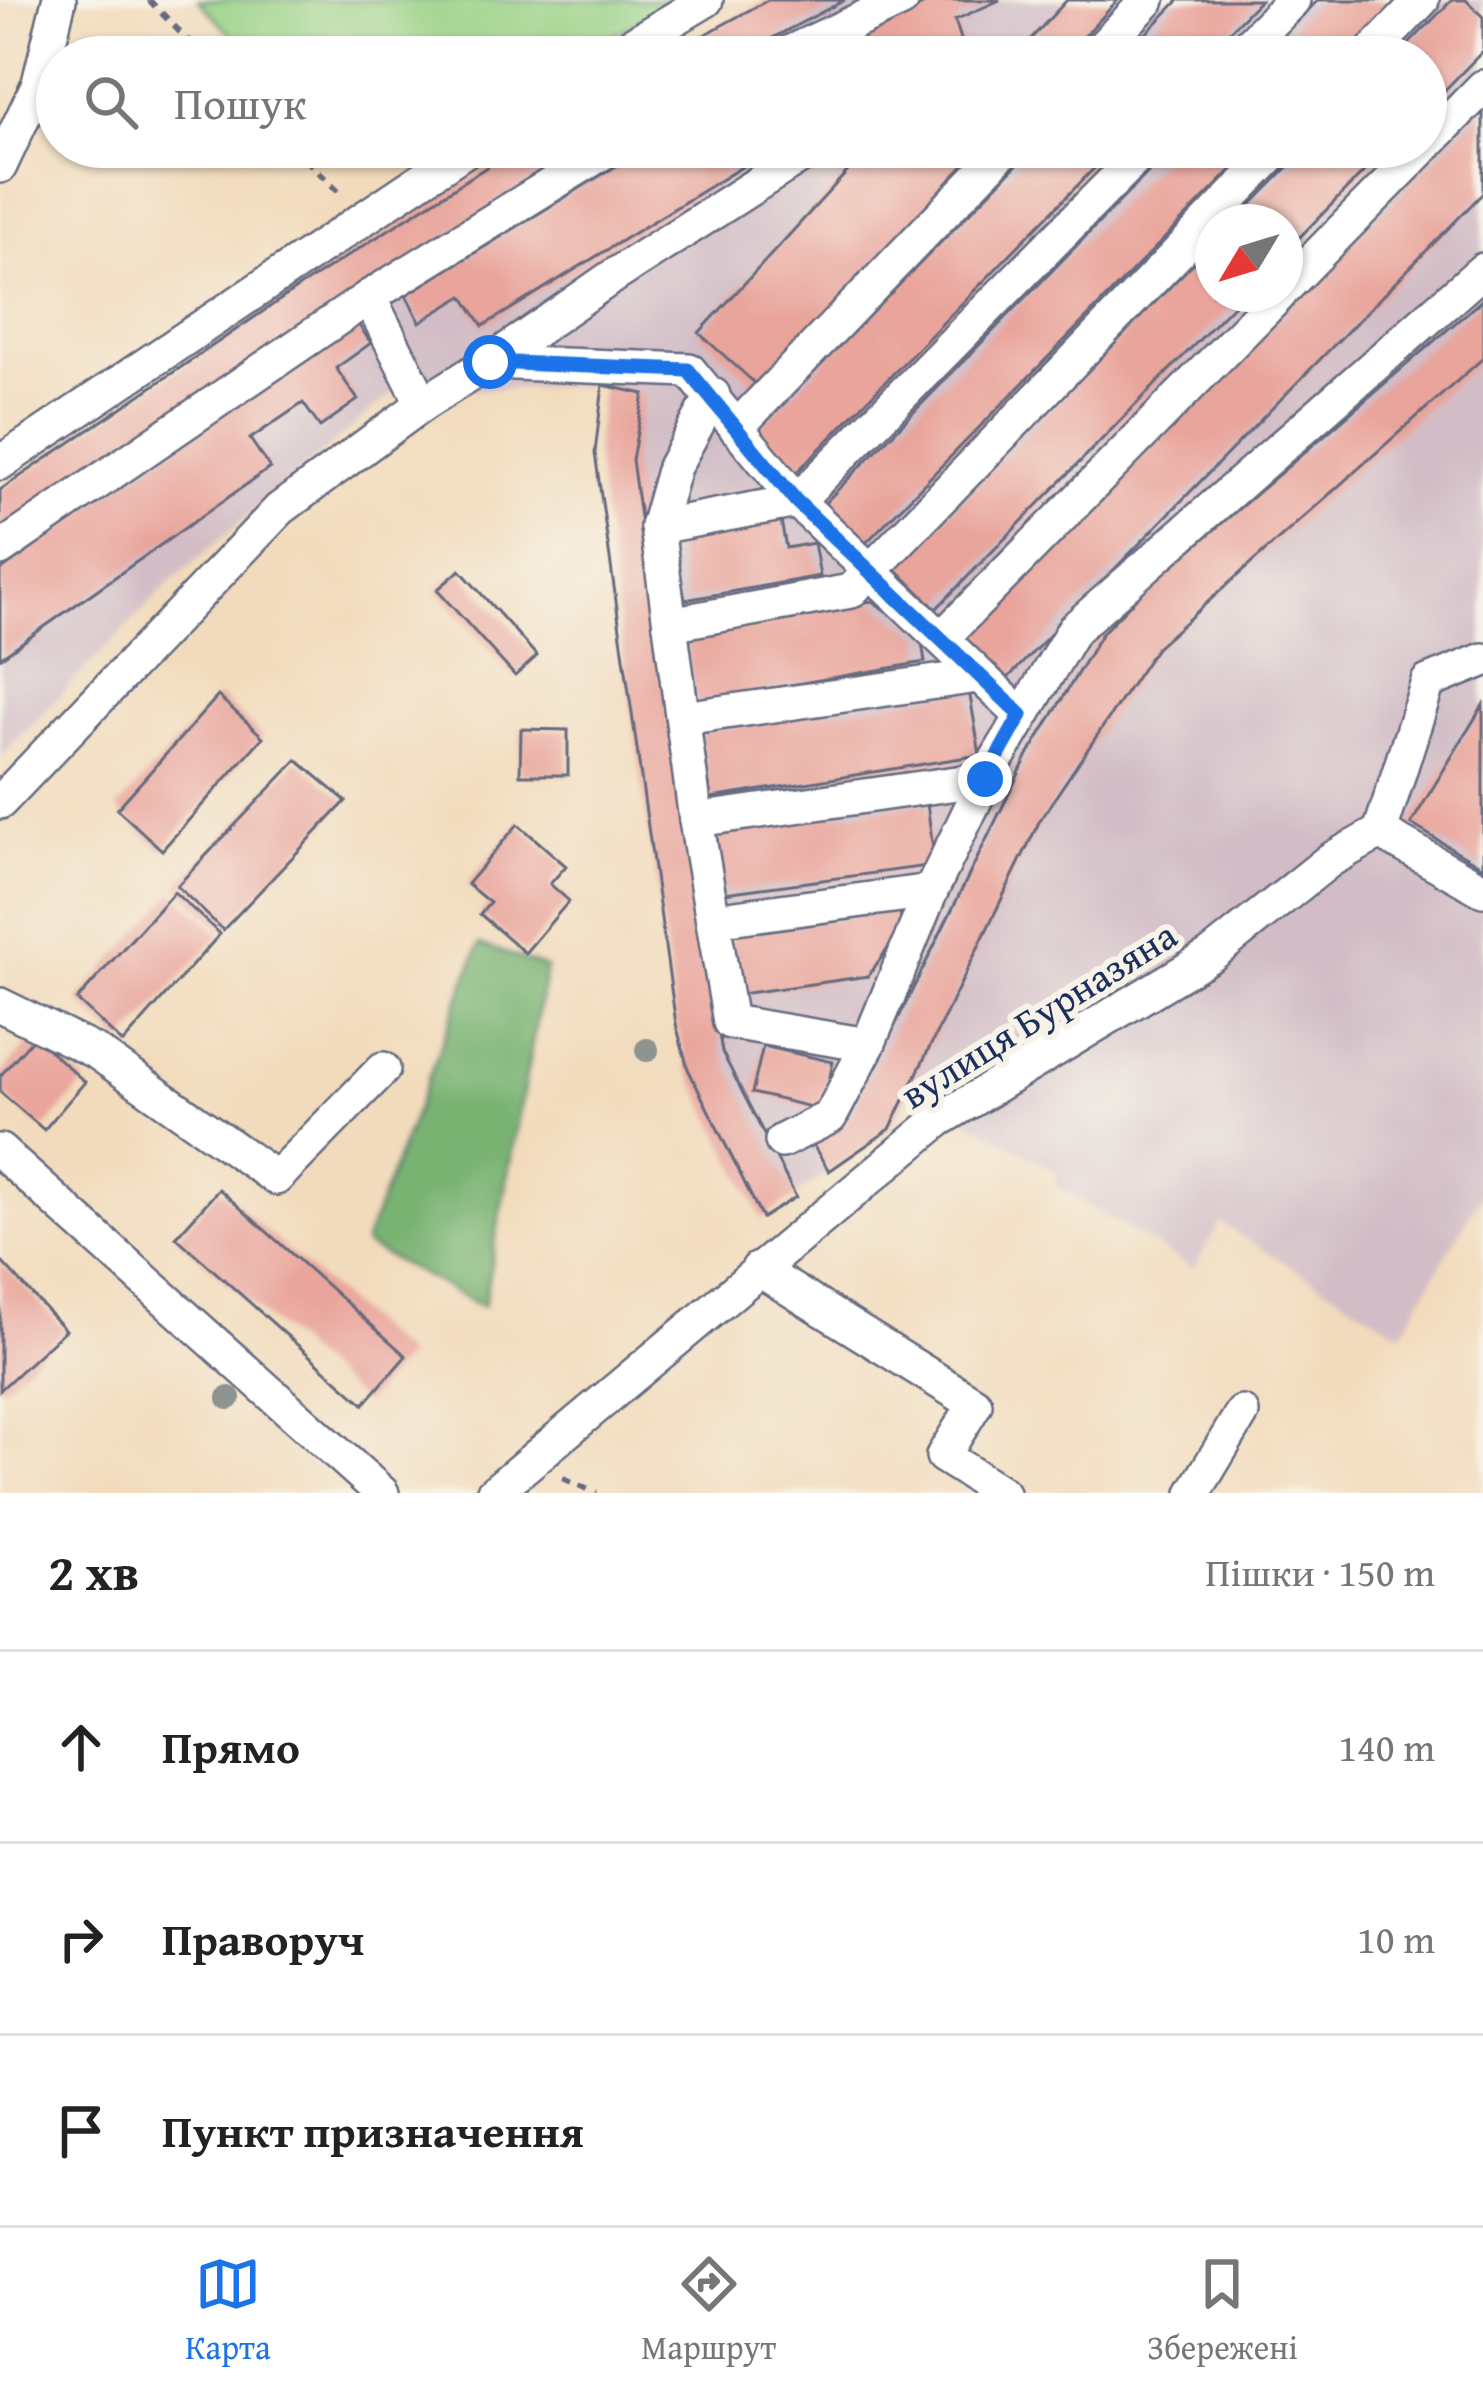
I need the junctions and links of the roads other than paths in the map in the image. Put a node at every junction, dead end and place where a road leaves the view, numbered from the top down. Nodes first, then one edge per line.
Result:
1 (59, 0) edge
2 (706, 0) edge
3 (902, 0) edge
4 (1148, 0) edge
5 (1293, 0) edge
6 (1422, 0) edge
7 (50, 36) edge
8 (646, 36) edge
9 (825, 36) edge
10 (1113, 36) edge
11 (1257, 36) edge
12 (1387, 36) edge
13 (1483, 87) edge
14 (36, 89) edge
15 (1447, 124) edge
16 (0, 166) edge
17 (438, 168) edge
18 (578, 168) edge
19 (782, 168) edge
20 (986, 168) edge
21 (1126, 168) edge
22 (1260, 168) edge
23 (1403, 168) edge
24 (1303, 270) edge
25 (1483, 270) edge
26 (369, 296) junction
27 (1261, 312) edge
28 (490, 362) junction
29 (713, 395) junction
30 (423, 404) junction
31 (736, 428) junction
32 (0, 463) edge
33 (796, 501) junction
34 (658, 526) junction
35 (0, 548) edge
36 (869, 571) junction
37 (670, 624) junction
38 (942, 638) junction
39 (1483, 659) edge
40 (978, 676) junction
41 (1021, 715) junction
42 (683, 718) junction
43 (985, 779) junction
44 (0, 802) edge
45 (696, 820) junction
46 (1380, 832) junction
47 (932, 890) junction
48 (1483, 890) edge
49 (713, 920) junction
50 (0, 1005) edge
51 (868, 1045) junction
52 (383, 1069) dead end
53 (782, 1141) dead end
54 (0, 1151) edge
55 (758, 1269) junction
56 (1242, 1414) dead end
57 (382, 1493) edge
58 (493, 1493) edge
59 (1002, 1493) edge
60 (1194, 1493) edge

1 - 7 street
2 - 8 street
3 - 9 street
4 - 10 street
5 - 11 street
6 - 12 street
13 - 15 street
14 - 16 street
17 - 32 street
18 - 26 street
19 - 28 street
20 - 31 street
21 - 33 street
22 - 36 street
23 - 24 street
25 - 41 street
26 - 30 street
26 - 35 street
27 - 38 street
28 - 29 street
28 - 30 street
29 - 31 street
29 - 34 street
30 - 44 street
31 - 33 street
33 - 34 street
33 - 36 street
34 - 37 street
36 - 37 street
36 - 38 street
37 - 42 street
38 - 40 street
39 - 46 street
40 - 41 street
40 - 42 street
41 - 43 street
42 - 45 street
43 - 45 street
43 - 47 street
45 - 49 street
46 - 48 street
46 - 55 street, вулиця Бурназяна
47 - 49 street
47 - 51 street
49 - 51 street
50 - 52 street
51 - 53 street
54 - 57 street
55 - 58 street, вулиця Бурназяна
55 - 59 street
56 - 60 street

